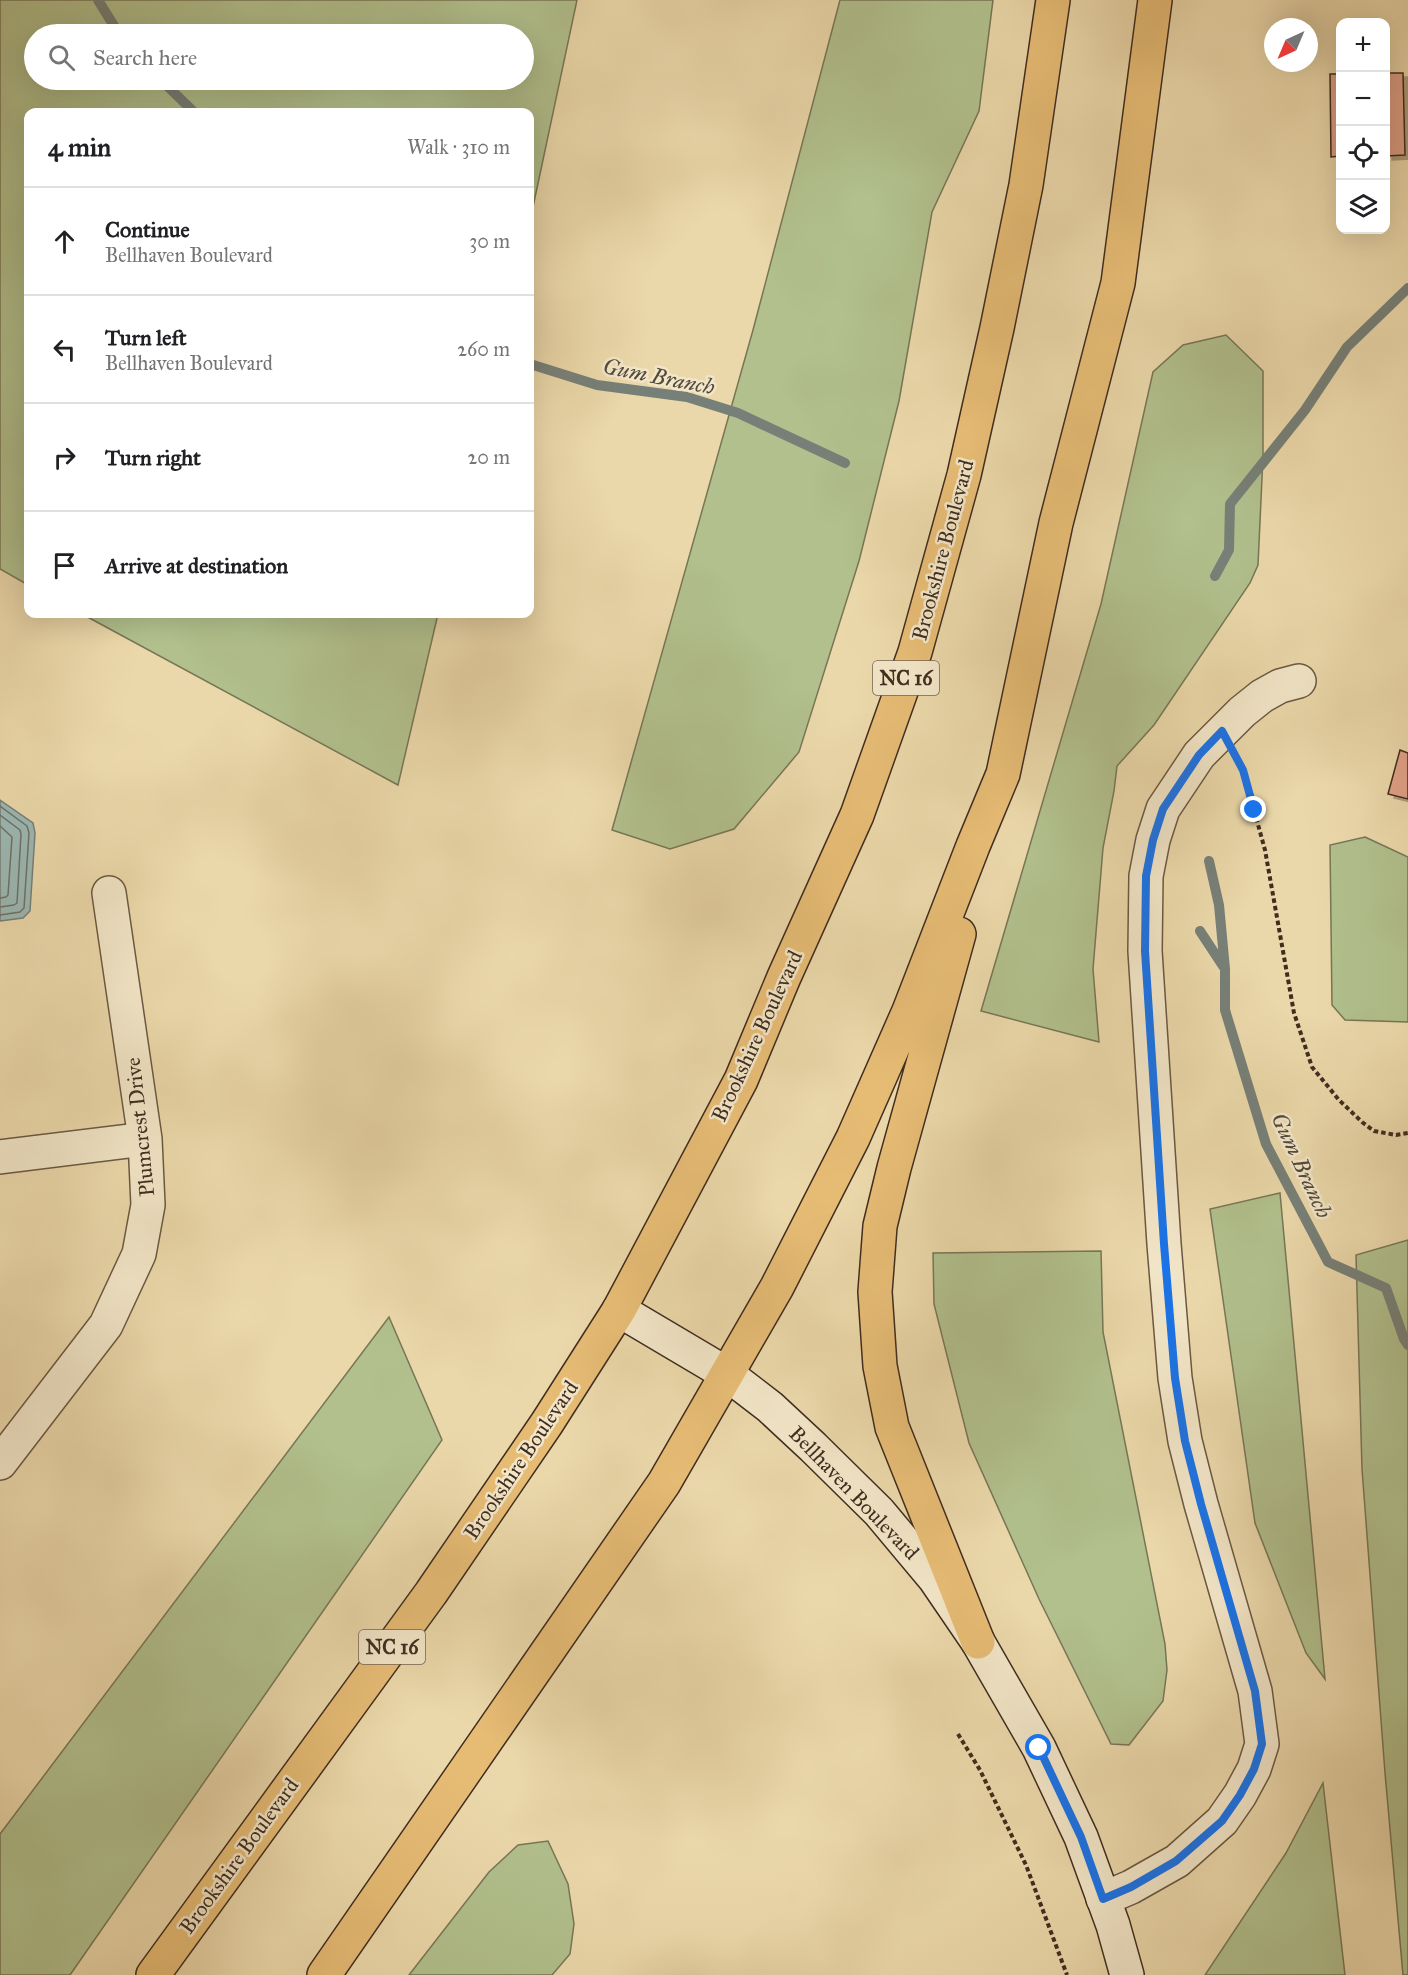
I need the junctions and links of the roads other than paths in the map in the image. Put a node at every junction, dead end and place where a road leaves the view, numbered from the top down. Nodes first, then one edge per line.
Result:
1 (1053, 0) edge
2 (1155, 0) edge
3 (1299, 681) dead end
4 (1003, 774) junction
5 (110, 893) dead end
6 (145, 1139) junction
7 (0, 1157) edge
8 (619, 1310) junction
9 (727, 1374) junction
10 (0, 1463) edge
11 (978, 1642) junction
12 (1103, 1899) junction
13 (153, 1975) edge
14 (324, 1975) edge
15 (1127, 1975) edge

1 - 8 highway, Brookshire Boulevard / NC 16
2 - 4 highway
3 - 12 street
4 - 9 highway
4 - 11 highway
5 - 6 street, Plumcrest Drive
6 - 7 street
6 - 10 street, Plumcrest Drive
8 - 9 street, Bellhaven Boulevard
8 - 13 highway, Brookshire Boulevard / NC 16
9 - 11 street, Bellhaven Boulevard
9 - 14 highway
11 - 12 street, Bellhaven Boulevard
12 - 15 street, Bellhaven Boulevard

